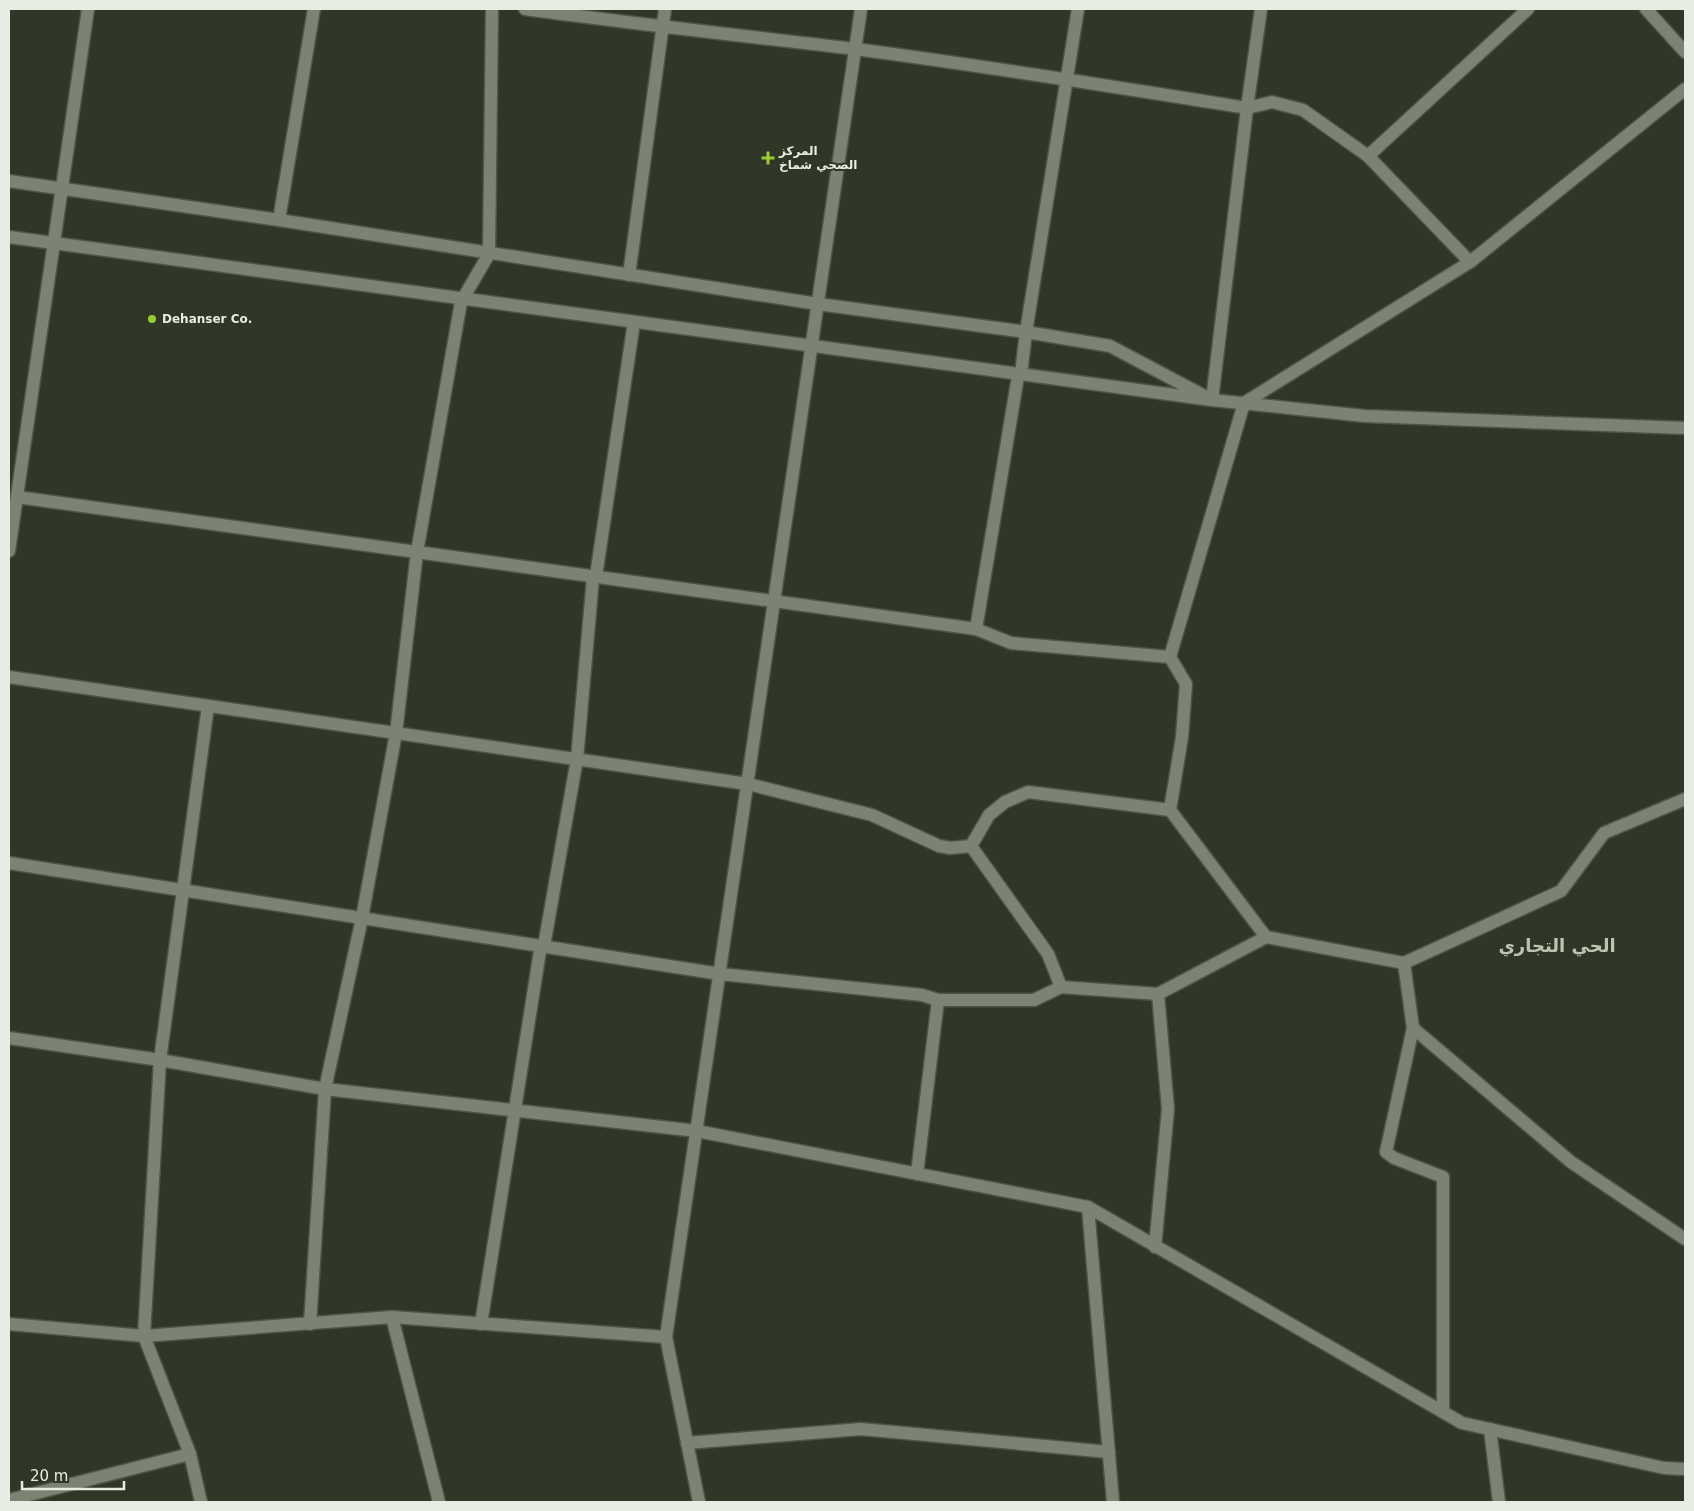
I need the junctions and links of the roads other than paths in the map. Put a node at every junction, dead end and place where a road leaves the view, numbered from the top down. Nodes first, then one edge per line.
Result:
1 (88, 9) edge
2 (314, 9) edge
3 (492, 9) edge
4 (526, 9) edge
5 (665, 9) edge
6 (861, 9) edge
7 (1078, 9) edge
8 (1261, 9) edge
9 (1528, 9) edge
10 (1646, 9) edge
11 (662, 27) junction
12 (855, 49) junction
13 (1685, 52) edge
14 (1066, 78) junction
15 (1685, 89) edge
16 (1247, 108) junction
17 (1368, 156) junction
18 (9, 181) edge
19 (61, 189) junction
20 (279, 220) junction
21 (9, 237) edge
22 (54, 243) junction
23 (489, 254) junction
24 (1470, 262) junction
25 (628, 275) junction
26 (464, 299) junction
27 (818, 304) junction
28 (634, 322) junction
29 (1026, 332) junction
30 (812, 347) junction
31 (1021, 374) junction
32 (1212, 400) junction
33 (1244, 403) junction
34 (1685, 428) edge
35 (16, 497) junction
36 (9, 551) edge
37 (417, 552) junction
38 (596, 576) junction
39 (774, 601) junction
40 (976, 629) junction
41 (1170, 657) junction
42 (9, 677) edge
43 (208, 706) junction
44 (396, 733) junction
45 (577, 759) junction
46 (748, 784) junction
47 (1685, 799) edge
48 (1170, 810) junction
49 (971, 846) junction
50 (9, 863) edge
51 (184, 890) junction
52 (362, 918) junction
53 (1266, 937) junction
54 (544, 946) junction
55 (1404, 963) junction
56 (720, 974) junction
57 (1061, 987) junction
58 (1158, 994) junction
59 (938, 1000) junction
60 (1413, 1028) junction
61 (9, 1038) edge
62 (160, 1060) junction
63 (325, 1090) junction
64 (516, 1110) junction
65 (697, 1131) junction
66 (917, 1174) junction
67 (1088, 1207) junction
68 (1685, 1239) edge
69 (1155, 1247) junction
70 (392, 1317) junction
71 (9, 1324) edge
72 (310, 1324) junction
73 (481, 1324) junction
74 (144, 1336) junction
75 (666, 1337) junction
76 (1443, 1412) junction
77 (1490, 1429) junction
78 (687, 1444) junction
79 (1108, 1452) junction
80 (190, 1454) junction
81 (1685, 1469) edge
82 (9, 1500) edge
83 (201, 1502) edge
84 (439, 1502) edge
85 (699, 1502) edge
86 (1113, 1502) edge
87 (1499, 1502) edge

1 - 19 street
2 - 20 street
3 - 23 street
4 - 11 street
5 - 11 street
6 - 12 street
7 - 14 street
8 - 16 street
9 - 17 street
10 - 13 street
11 - 12 street
11 - 25 street
12 - 14 street
12 - 27 street
14 - 16 street
14 - 29 street
15 - 24 street
16 - 17 street
16 - 32 street
17 - 24 street
18 - 19 street
19 - 20 street
19 - 22 street
20 - 23 street
21 - 22 street
22 - 26 street
22 - 35 street
23 - 25 street
23 - 26 street
24 - 33 street
25 - 27 street
26 - 28 street
26 - 37 street
27 - 29 street
27 - 30 street
28 - 30 street
28 - 38 street
29 - 31 street
29 - 32 street
30 - 31 street
30 - 39 street
31 - 32 street
31 - 40 street
32 - 33 street
33 - 34 street
33 - 41 street
35 - 36 street
35 - 37 street
37 - 38 street
37 - 44 street
38 - 39 street
38 - 45 street
39 - 40 street
39 - 46 street
40 - 41 street
41 - 48 street
42 - 43 street
43 - 44 street
43 - 51 street
44 - 45 street
44 - 52 street
45 - 46 street
45 - 54 street
46 - 49 street
46 - 56 street
47 - 55 street
48 - 49 street
48 - 53 street
49 - 57 street
50 - 51 street
51 - 52 street
51 - 62 street
52 - 54 street
52 - 63 street
53 - 55 street
53 - 58 street
54 - 56 street
54 - 64 street
55 - 60 street
56 - 59 street
56 - 65 street
57 - 58 street
57 - 59 street
58 - 69 street
59 - 66 street
60 - 68 street
60 - 76 street
61 - 62 street
62 - 63 street
62 - 74 street
63 - 64 street
63 - 72 street
64 - 65 street
64 - 73 street
65 - 66 street
65 - 75 street
66 - 67 street
67 - 69 street
67 - 79 street
69 - 76 street
70 - 72 street
70 - 73 street
70 - 84 street
71 - 74 street
72 - 74 street
73 - 75 street
74 - 80 street
75 - 78 street
76 - 77 street
77 - 81 street
77 - 87 street
78 - 79 street
78 - 85 street
79 - 86 street
80 - 82 street
80 - 83 street

